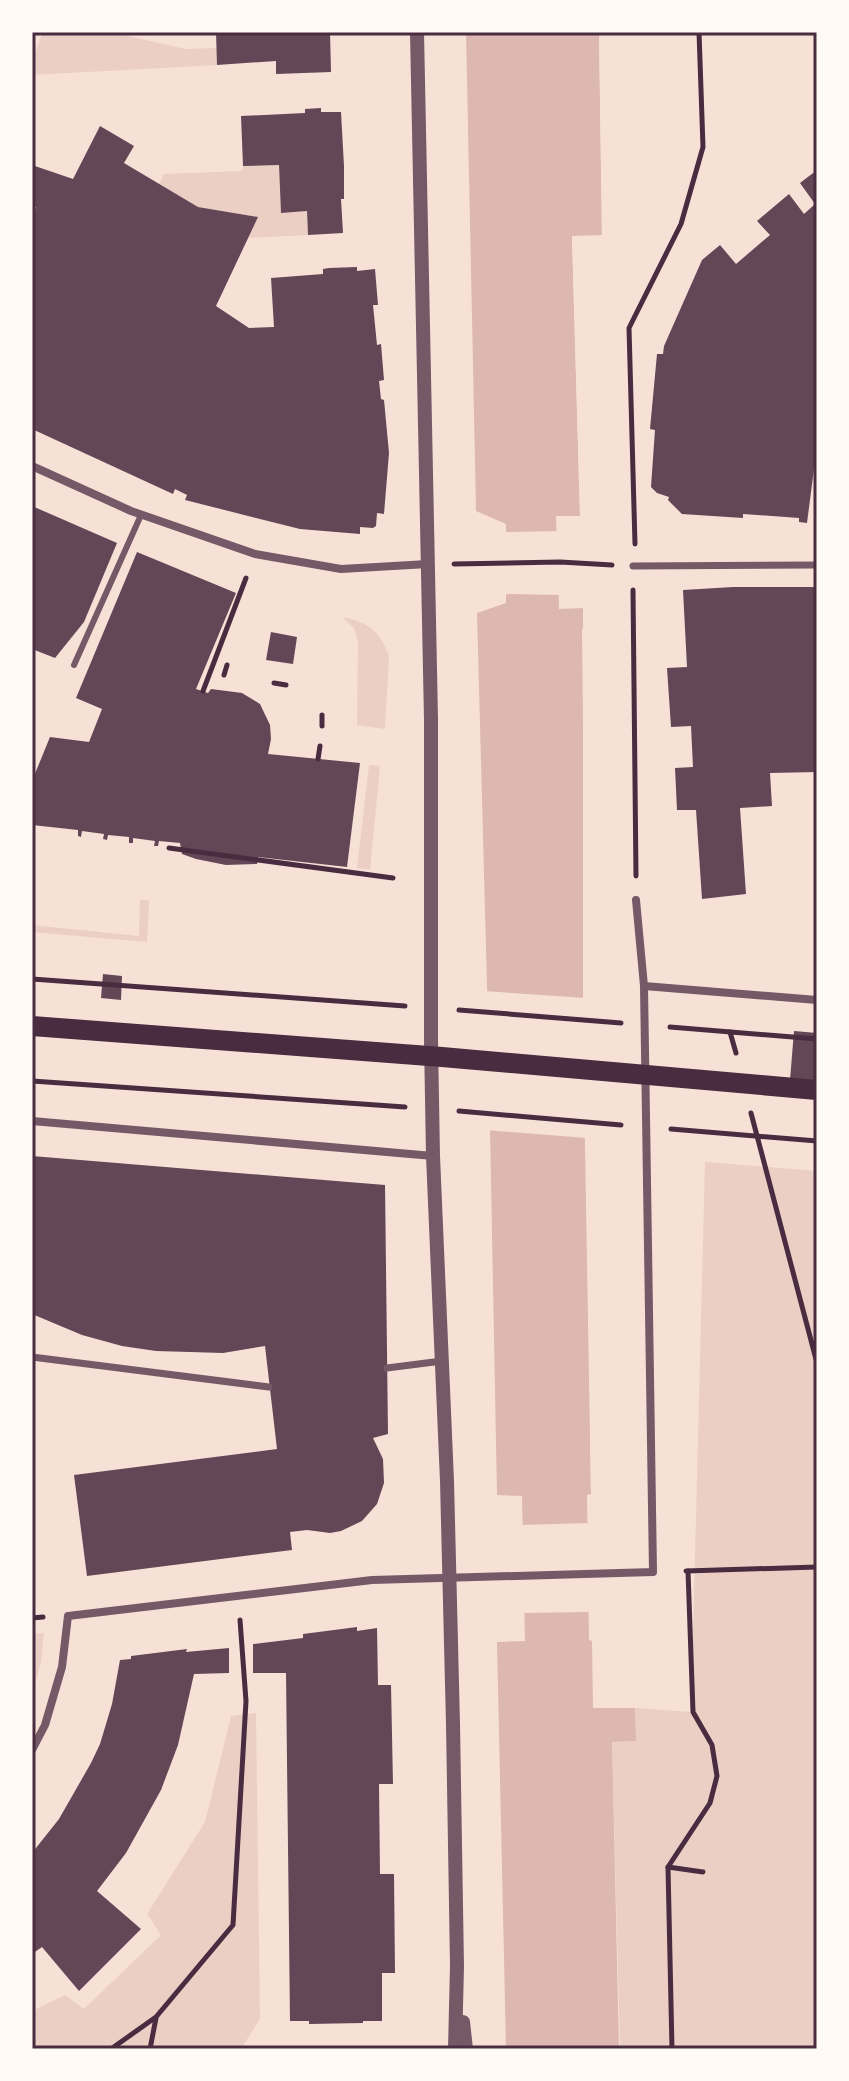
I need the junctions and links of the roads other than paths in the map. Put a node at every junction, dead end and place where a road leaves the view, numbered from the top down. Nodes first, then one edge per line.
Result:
1 (417, 32) edge
2 (32, 466) edge
3 (141, 515) junction
4 (428, 564) junction
5 (817, 565) edge
6 (633, 566) road end
7 (74, 665) dead end
8 (636, 900) road end
9 (644, 986) junction
10 (817, 1000) edge
11 (32, 1026) edge
12 (817, 1090) edge
13 (32, 1121) edge
14 (433, 1156) junction
15 (32, 1357) edge
16 (442, 1361) junction
17 (387, 1368) dead end
18 (269, 1387) dead end
19 (450, 1578) junction
20 (32, 1750) edge
21 (457, 1966) junction
22 (455, 2049) edge
23 (466, 2049) edge

1 - 4 street
2 - 3 street
3 - 4 street
3 - 7 lane
4 - 14 street
5 - 6 street
8 - 9 street
9 - 10 street
9 - 19 street
11 - 12 main road
13 - 14 street
14 - 16 street
15 - 18 street
16 - 17 street
16 - 19 street
19 - 20 street
19 - 21 street
21 - 22 street
21 - 23 street

